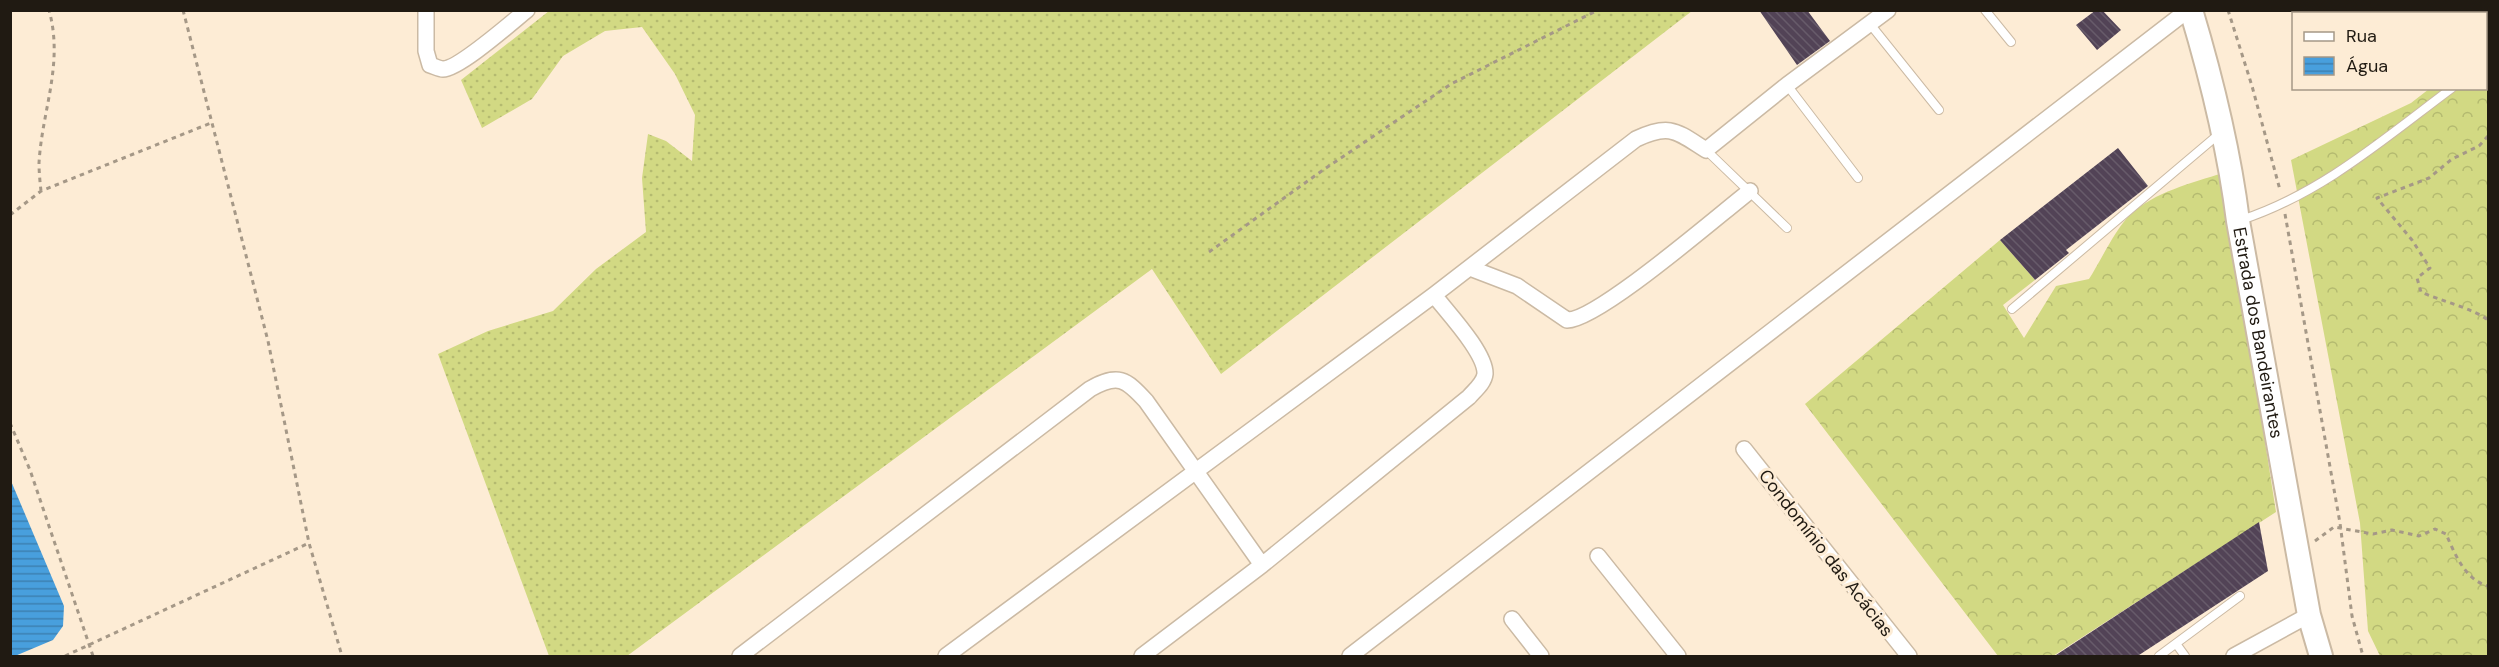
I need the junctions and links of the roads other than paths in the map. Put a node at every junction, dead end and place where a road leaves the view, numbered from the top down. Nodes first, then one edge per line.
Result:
1 (426, 10) edge
2 (527, 10) edge
3 (1888, 10) edge
4 (1985, 10) edge
5 (2190, 10) edge
6 (1870, 24) junction
7 (2011, 42) dead end
8 (1787, 86) junction
9 (2449, 90) edge
10 (1939, 110) dead end
11 (2223, 131) junction
12 (1706, 150) junction
13 (1858, 178) dead end
14 (1750, 190) junction
15 (2238, 221) junction
16 (1787, 228) dead end
17 (1470, 268) junction
18 (1434, 295) junction
19 (2012, 309) dead end
20 (1744, 449) dead end
21 (1197, 471) junction
22 (1599, 556) dead end
23 (1262, 565) junction
24 (2240, 596) dead end
25 (2309, 615) junction
26 (1512, 619) dead end
27 (2177, 645) junction
28 (740, 657) edge
29 (946, 657) edge
30 (1142, 657) edge
31 (1350, 657) edge
32 (1541, 657) edge
33 (1678, 657) edge
34 (1908, 657) edge
35 (2159, 657) edge
36 (2185, 657) edge
37 (2234, 657) edge
38 (2321, 657) edge

1 - 2 street
3 - 6 street
4 - 7 lane
5 - 11 main road, Estrada dos Bandeirantes
5 - 31 street
6 - 8 street
6 - 10 lane
8 - 12 street
8 - 13 lane
9 - 15 lane
11 - 15 main road, Estrada dos Bandeirantes
11 - 19 lane
12 - 14 lane
12 - 17 street
14 - 16 lane
14 - 17 street
15 - 25 main road, Estrada dos Bandeirantes
17 - 18 street
18 - 21 street
18 - 23 street
20 - 34 street, Condomínio das Acácias
21 - 23 street
21 - 28 street
21 - 29 street
22 - 33 street
23 - 30 street
24 - 27 lane
25 - 37 street
25 - 38 main road, Estrada dos Bandeirantes
26 - 32 street
27 - 35 lane
27 - 36 lane

